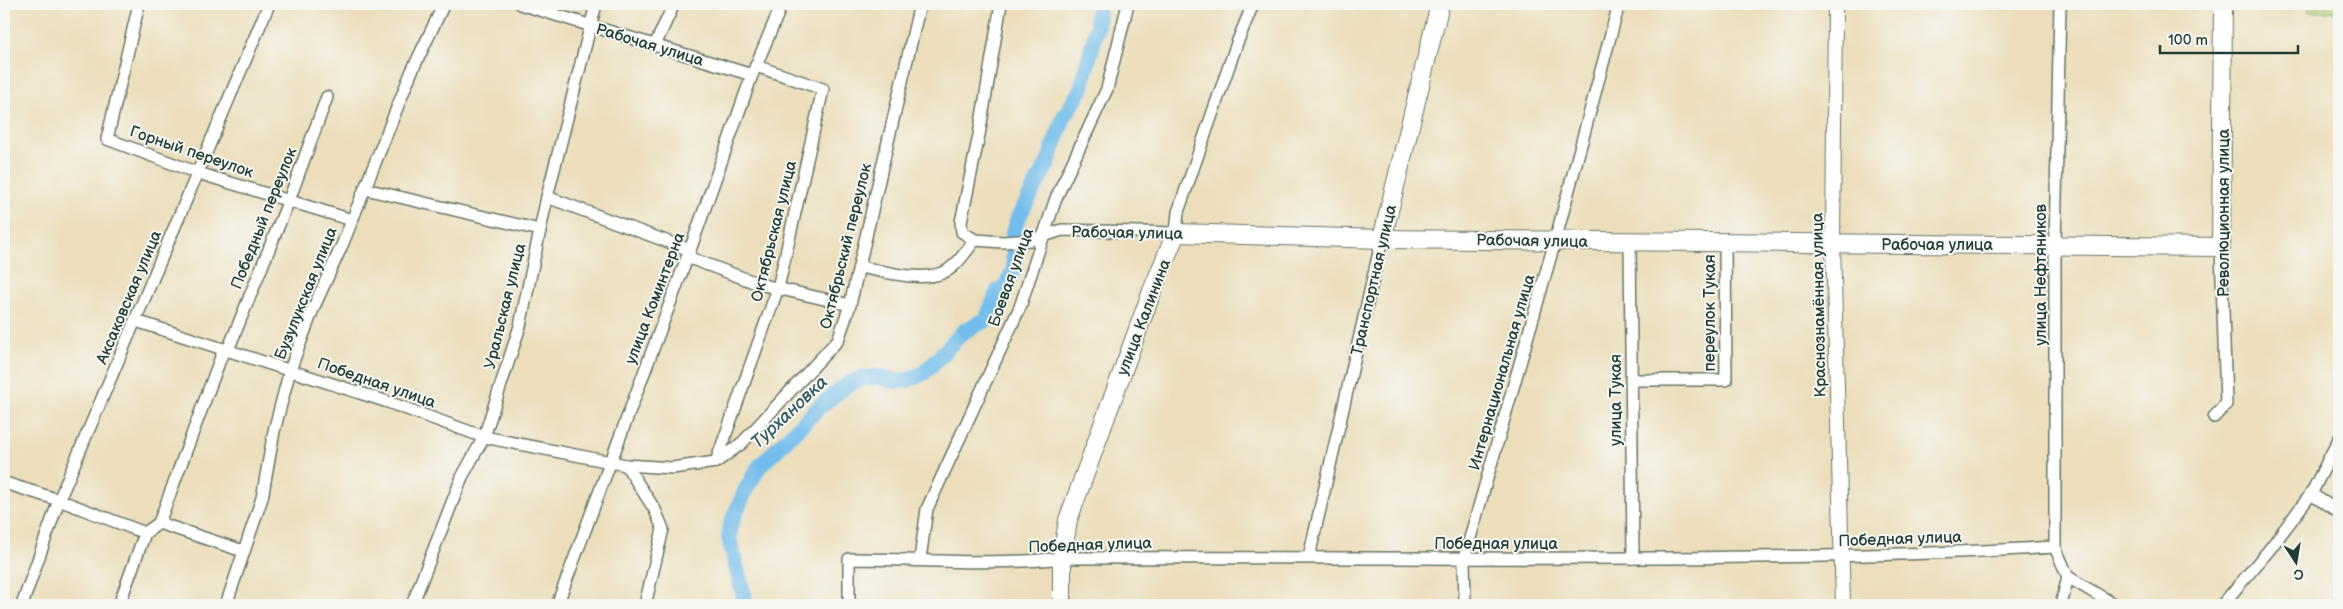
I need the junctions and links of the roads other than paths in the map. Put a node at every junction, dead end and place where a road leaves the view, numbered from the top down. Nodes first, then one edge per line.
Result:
1 (138, 4) edge
2 (269, 4) edge
3 (444, 4) edge
4 (520, 4) edge
5 (596, 4) edge
6 (674, 4) edge
7 (782, 4) edge
8 (920, 4) edge
9 (1001, 4) edge
10 (1128, 4) edge
11 (1253, 4) edge
12 (1440, 4) edge
13 (1619, 4) edge
14 (1835, 4) edge
15 (2060, 4) edge
16 (2223, 4) edge
17 (589, 24) junction
18 (655, 45) junction
19 (754, 71) junction
20 (823, 89) joint
21 (327, 97) dead end
22 (198, 173) junction
23 (364, 189) junction
24 (547, 197) junction
25 (289, 200) junction
26 (352, 220) junction
27 (540, 230) junction
28 (1176, 233) junction
29 (1042, 236) junction
30 (1382, 239) junction
31 (975, 240) junction
32 (1555, 241) junction
33 (1630, 241) junction
34 (1725, 242) junction
35 (1833, 244) junction
36 (2055, 245) junction
37 (2221, 247) junction
38 (688, 253) junction
39 (860, 267) junction
40 (778, 288) junction
41 (850, 305) junction
42 (136, 321) junction
43 (226, 350) junction
44 (290, 370) junction
45 (1631, 380) junction
46 (2214, 418) dead end
47 (484, 437) junction
48 (2339, 439) edge
49 (610, 461) junction
50 (716, 462) junction
51 (626, 465) junction
52 (5, 483) dead end
53 (2311, 494) junction
54 (60, 500) junction
55 (2339, 512) edge
56 (159, 524) junction
57 (145, 533) junction
58 (2055, 547) junction
59 (243, 551) junction
60 (1843, 556) junction
61 (1309, 557) junction
62 (1062, 558) junction
63 (1633, 558) junction
64 (920, 559) junction
65 (1464, 560) junction
66 (2068, 577) junction
67 (22, 605) edge
68 (119, 605) edge
69 (226, 605) edge
70 (412, 605) edge
71 (557, 605) edge
72 (645, 605) edge
73 (849, 605) edge
74 (1062, 605) edge
75 (1465, 605) edge
76 (1843, 605) edge
77 (2061, 605) edge
78 (2115, 605) edge
79 (2222, 605) edge

1 - 22 street, Горный переулок
2 - 22 street, Аксаковская улица
3 - 23 street, Бузулукская улица
4 - 17 street, Рабочая улица
5 - 17 street, Уральская улица
6 - 18 street
7 - 19 street, улица Коминтерна
8 - 39 street, Октябрьский переулок
9 - 31 street
10 - 29 street, Боевая улица
11 - 28 street, улица Калинина
12 - 30 main road, Транспортная улица
13 - 32 street, Интернациональная улица
14 - 35 street, Краснознамённая улица
15 - 36 street, улица Нефтяников
16 - 37 main road, Революционная улица
17 - 18 street, Рабочая улица
17 - 24 street, Уральская улица
18 - 19 street, Рабочая улица
19 - 20 street, Рабочая улица
19 - 38 street, улица Коминтерна
20 - 40 street, Октябрьская улица
21 - 25 street, Победный переулок
22 - 25 street, Горный переулок
22 - 42 street, Аксаковская улица
23 - 26 street, Бузулукская улица
23 - 27 street
24 - 27 street, Уральская улица
24 - 38 street
25 - 26 street, Горный переулок
25 - 43 street, Победный переулок
26 - 44 street, Бузулукская улица
27 - 47 street, Уральская улица
28 - 29 street, Рабочая улица
28 - 30 main road, Рабочая улица
28 - 62 main road, улица Калинина
29 - 31 street, Рабочая улица
29 - 64 street, Боевая улица
30 - 32 main road, Рабочая улица
30 - 61 street, Транспортная улица
31 - 39 street
32 - 33 main road, Рабочая улица
32 - 65 street, Интернациональная улица
33 - 34 main road, Рабочая улица
33 - 45 street, улица Тукая
34 - 35 main road, Рабочая улица
34 - 45 street, переулок Тукая
35 - 36 main road, Рабочая улица
35 - 60 street, Краснознамённая улица
36 - 37 main road, Рабочая улица
36 - 58 street, улица Нефтяников
37 - 46 street, Революционная улица
38 - 40 street
38 - 49 street, улица Коминтерна
39 - 41 street, Октябрьский переулок
40 - 41 street
40 - 50 street, Октябрьская улица
41 - 50 street, Октябрьский переулок
42 - 43 street, Победная улица
42 - 54 street, Аксаковская улица
43 - 44 street, Победная улица
43 - 56 street, Победный переулок
44 - 47 street, Победная улица
44 - 59 street, Бузулукская улица
45 - 63 street, улица Тукая
47 - 49 street, Победная улица
47 - 70 street, Уральская улица
48 - 53 street
49 - 51 street, Октябрьский переулок
49 - 71 street, улица Коминтерна
50 - 51 street, Октябрьский переулок
51 - 72 street
52 - 54 street
53 - 55 street
53 - 79 street
54 - 57 street
54 - 67 street, Аксаковская улица
56 - 57 street
56 - 59 street
57 - 68 street
58 - 60 street, Победная улица
58 - 66 street
59 - 69 street, Бузулукская улица
60 - 63 street, Победная улица
60 - 76 street, Краснознамённая улица
61 - 62 street, Победная улица
61 - 65 street, Победная улица
62 - 64 street, Победная улица
62 - 74 main road, улица Калинина
63 - 65 street, Победная улица
64 - 73 street, Победная улица
65 - 75 street, Интернациональная улица
66 - 77 street
66 - 78 street

